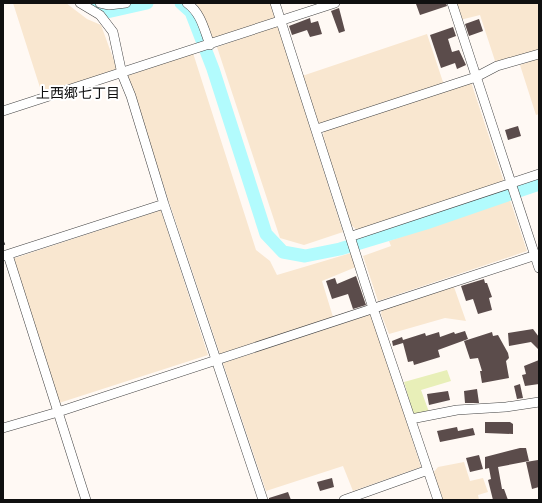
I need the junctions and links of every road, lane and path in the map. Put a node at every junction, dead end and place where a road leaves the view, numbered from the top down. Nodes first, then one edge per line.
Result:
1 (80, 3) edge
2 (100, 3) edge
3 (126, 3) edge
4 (187, 3) edge
5 (276, 3) edge
6 (335, 3) edge
7 (452, 3) edge
8 (281, 21) junction
9 (210, 45) junction
10 (539, 54) edge
11 (122, 74) junction
12 (476, 77) junction
13 (3, 111) edge
14 (317, 129) junction
15 (539, 174) edge
16 (511, 185) junction
17 (164, 204) junction
18 (352, 238) junction
19 (537, 254) edge
20 (5, 256) edge
21 (539, 268) edge
22 (373, 308) junction
23 (216, 360) junction
24 (539, 402) edge
25 (58, 412) junction
26 (410, 419) junction
27 (3, 428) edge
28 (428, 470) junction
29 (86, 500) edge
30 (263, 500) edge
31 (344, 500) edge
32 (438, 500) edge

1 - 11 street
2 - 3 street
4 - 9 street
5 - 8 street
6 - 8 street
7 - 12 street
8 - 9 street
8 - 14 street
9 - 11 street
10 - 12 street
11 - 13 street
11 - 17 street
12 - 14 street
12 - 16 street
14 - 18 street
15 - 16 street
16 - 18 street
16 - 19 street
17 - 20 street
17 - 23 street
18 - 22 street
19 - 21 street
19 - 22 street
20 - 25 street
22 - 23 street
22 - 26 street
23 - 25 street
23 - 30 street
24 - 26 street
25 - 27 street
25 - 29 street
26 - 28 street
28 - 31 street
28 - 32 street

